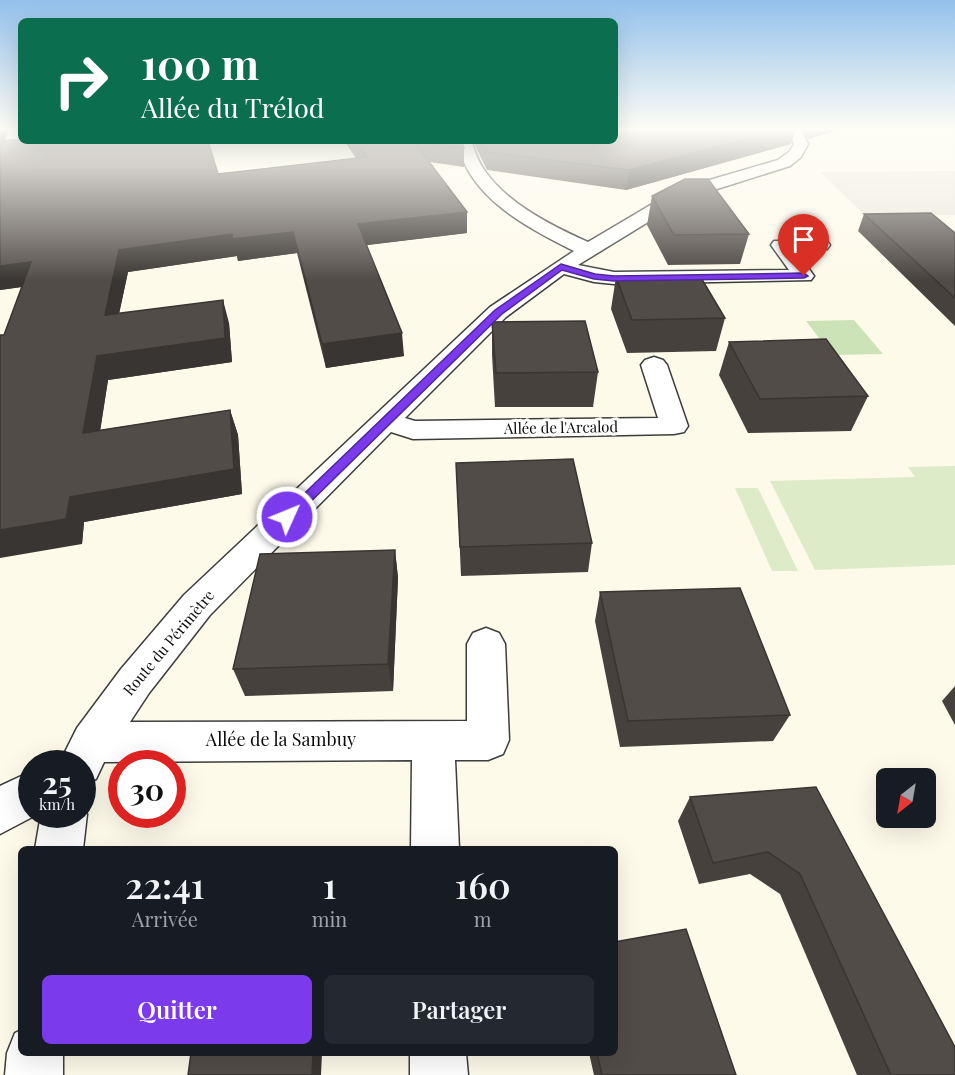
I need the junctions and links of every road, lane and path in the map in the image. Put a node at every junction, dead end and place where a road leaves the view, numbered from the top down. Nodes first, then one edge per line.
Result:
1 (484, 180) edge
2 (732, 180) edge
3 (820, 245) dead end
4 (588, 250) junction
5 (561, 267) junction
6 (654, 365) dead end
7 (385, 421) junction
8 (486, 644) dead end
9 (433, 740) junction
10 (88, 750) edge
11 (96, 753) edge
12 (18, 801) edge
13 (0, 811) edge
14 (62, 828) edge
15 (59, 846) edge
16 (435, 846) edge
17 (35, 1056) edge
18 (438, 1056) edge
19 (34, 1075) edge
20 (439, 1075) edge

1 - 4 street
2 - 4 street, Route du Périmètre
3 - 5 street
4 - 5 street, Route du Périmètre
5 - 7 street, Route du Périmètre
6 - 7 street, Allée de l'Arcalod
7 - 10 street, Route du Périmètre
8 - 9 street, Allée de la Sambuy
9 - 11 street, Allée de la Sambuy
9 - 16 street
12 - 13 street
14 - 15 street
17 - 19 street
18 - 20 street

